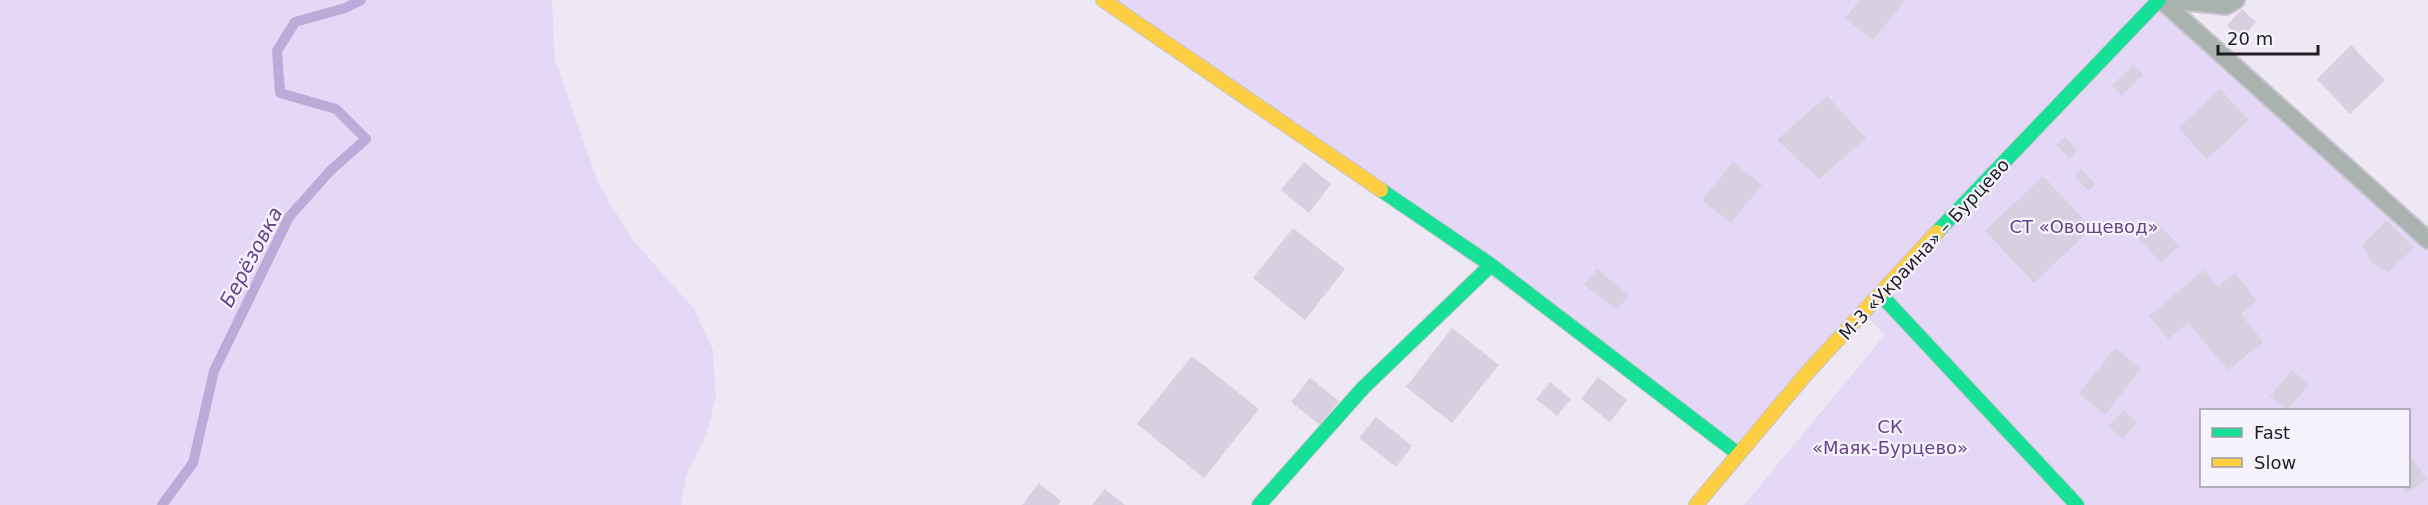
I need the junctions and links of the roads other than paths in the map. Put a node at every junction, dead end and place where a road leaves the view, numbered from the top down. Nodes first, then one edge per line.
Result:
1 (1103, 0) edge
2 (2160, 0) edge
3 (2169, 0) edge
4 (2236, 0) edge
5 (2428, 240) edge
6 (1491, 266) junction
7 (1880, 294) junction
8 (1737, 453) junction
9 (1259, 505) edge
10 (1696, 505) edge
11 (2077, 505) edge

1 - 6 street
2 - 5 lane
2 - 7 street, М-3 «Украина» – Бурцево
3 - 4 lane
6 - 8 street
6 - 9 street
7 - 8 street, М-3 «Украина» – Бурцево
7 - 11 street
8 - 10 street, М-3 «Украина» – Бурцево

